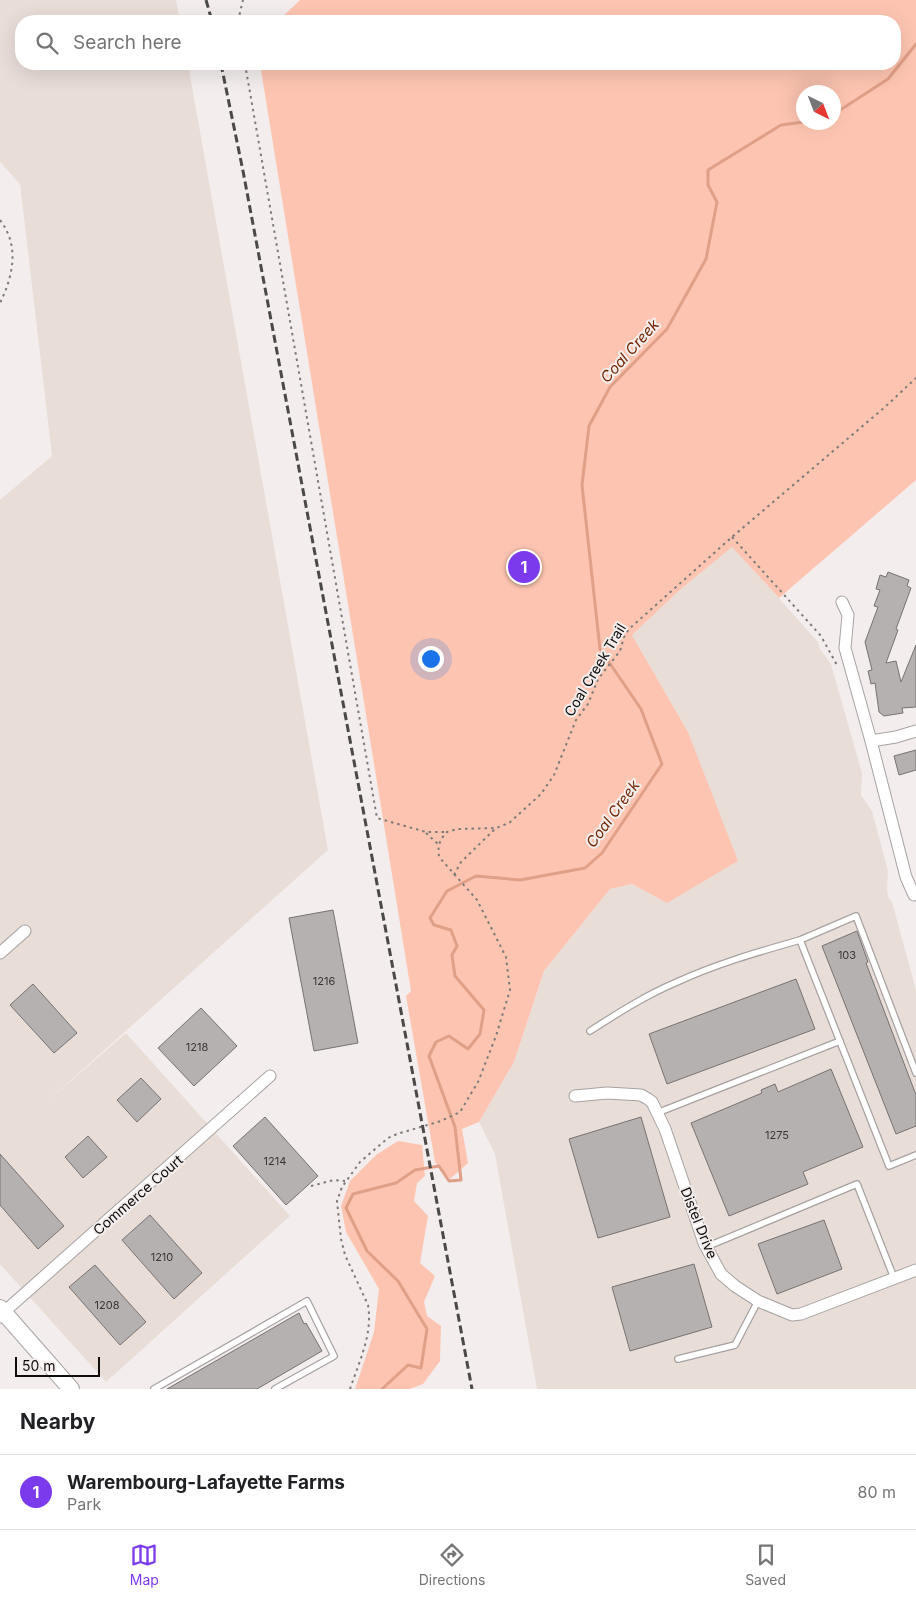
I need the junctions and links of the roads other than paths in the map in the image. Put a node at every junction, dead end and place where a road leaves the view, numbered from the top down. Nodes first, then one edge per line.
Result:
1 (842, 602) dead end
2 (916, 730) edge
3 (871, 741) junction
4 (915, 897) edge
5 (25, 931) dead end
6 (800, 940) junction
7 (0, 953) edge
8 (590, 1031) dead end
9 (840, 1041) junction
10 (916, 1073) edge
11 (270, 1076) dead end
12 (574, 1096) dead end
13 (657, 1113) junction
14 (916, 1155) edge
15 (706, 1247) junction
16 (916, 1270) edge
17 (894, 1278) junction
18 (758, 1301) junction
19 (1, 1313) edge
20 (678, 1359) dead end
21 (71, 1389) edge
22 (154, 1389) edge
23 (275, 1389) edge

1 - 3 street
2 - 3 street
3 - 4 street
5 - 7 street
6 - 8 lane
6 - 9 lane
6 - 10 lane
9 - 13 lane
9 - 14 lane
11 - 19 street, Commerce Court
12 - 13 street, Distel Drive
13 - 15 street, Distel Drive
15 - 17 lane
15 - 18 street, Distel Drive
16 - 17 street, Distel Drive
17 - 18 street, Distel Drive
18 - 20 lane
19 - 21 main road
22 - 23 lane

